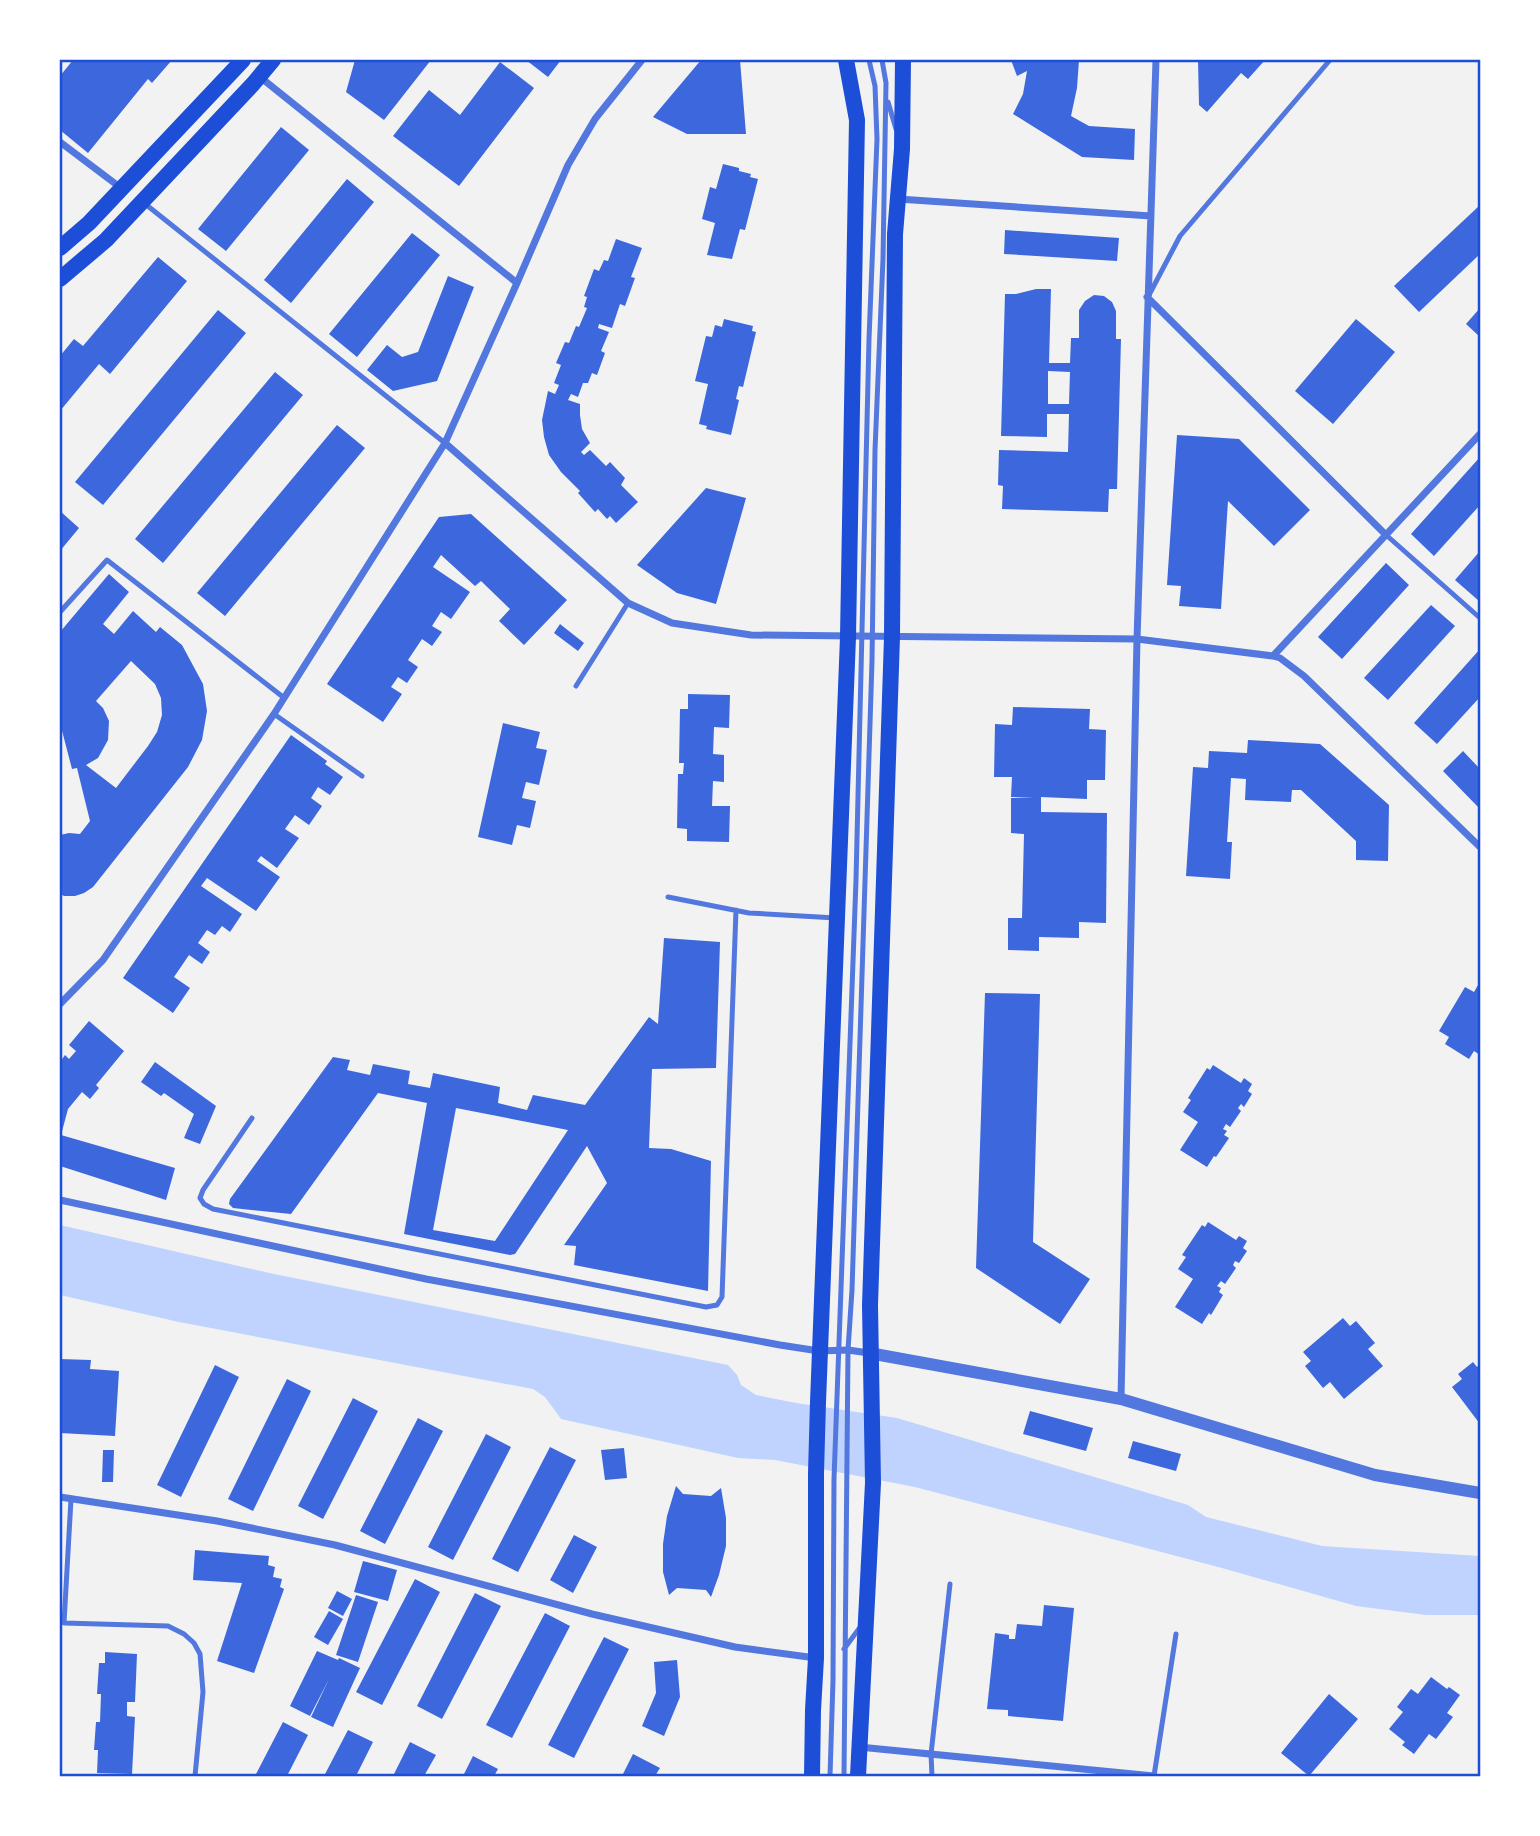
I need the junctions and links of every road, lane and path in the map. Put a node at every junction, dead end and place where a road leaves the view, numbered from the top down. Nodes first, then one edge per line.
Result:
1 (243, 60) edge
2 (274, 60) edge
3 (642, 60) edge
4 (869, 60) edge
5 (882, 60) edge
6 (903, 60) edge
7 (1156, 60) edge
8 (1330, 60) edge
9 (847, 62) edge
10 (259, 77) junction
11 (886, 93) junction
12 (60, 142) edge
13 (902, 149) junction
14 (121, 189) junction
15 (898, 200) junction
16 (142, 202) junction
17 (1151, 216) junction
18 (60, 248) edge
19 (60, 279) edge
20 (517, 283) junction
21 (1147, 297) junction
22 (1480, 434) edge
23 (445, 443) junction
24 (1385, 534) junction
25 (628, 603) junction
26 (60, 612) edge
27 (1480, 618) edge
28 (854, 637) junction
29 (872, 637) junction
30 (892, 637) junction
31 (1137, 639) junction
32 (1273, 656) junction
33 (576, 686) dead end
34 (284, 697) junction
35 (274, 714) junction
36 (362, 776) dead end
37 (1480, 847) edge
38 (668, 897) dead end
39 (736, 910) junction
40 (836, 918) junction
41 (60, 1004) edge
42 (252, 1118) dead end
43 (60, 1200) edge
44 (848, 1350) junction
45 (820, 1351) junction
46 (838, 1351) junction
47 (869, 1353) junction
48 (1121, 1399) junction
49 (1480, 1493) edge
50 (60, 1497) edge
51 (71, 1499) junction
52 (950, 1584) dead end
53 (866, 1619) junction
54 (1176, 1634) dead end
55 (844, 1649) junction
56 (816, 1658) junction
57 (859, 1747) junction
58 (931, 1754) junction
59 (1098, 1774) edge
60 (195, 1776) edge
61 (812, 1776) edge
62 (830, 1776) edge
63 (844, 1776) edge
64 (858, 1776) edge
65 (932, 1776) edge
66 (1154, 1776) edge

1 - 14 main road
2 - 10 main road
3 - 20 street
4 - 28 lane
5 - 11 lane
6 - 13 main road
7 - 17 street
8 - 21 lane
9 - 28 main road
10 - 16 main road
10 - 20 street
11 - 13 lane
11 - 29 lane
12 - 14 street
13 - 15 main road
14 - 18 main road
15 - 17 street
15 - 30 main road
16 - 19 main road
16 - 23 lane
17 - 21 street
20 - 23 street
21 - 24 street
21 - 31 street
22 - 24 street
23 - 25 street
23 - 34 street
24 - 27 lane
24 - 32 street
25 - 28 street
25 - 33 lane
26 - 34 lane
28 - 29 street
28 - 40 main road
28 - 46 lane
29 - 30 street
29 - 44 lane
30 - 31 street
30 - 47 main road
31 - 32 street
31 - 48 street
32 - 37 street
34 - 35 street
35 - 36 lane
35 - 41 street
38 - 39 lane
39 - 40 lane
39 - 42 lane
40 - 45 main road
43 - 45 street
44 - 46 street
44 - 47 street
44 - 55 lane
45 - 46 street
45 - 56 main road
46 - 62 lane
47 - 48 street
47 - 53 main road
48 - 49 street
50 - 51 street
51 - 56 street
51 - 60 lane
52 - 58 lane
53 - 55 lane
53 - 57 main road
54 - 66 lane
55 - 63 lane
56 - 61 main road
57 - 58 street
57 - 64 main road
58 - 59 street
58 - 65 lane
59 - 66 street

